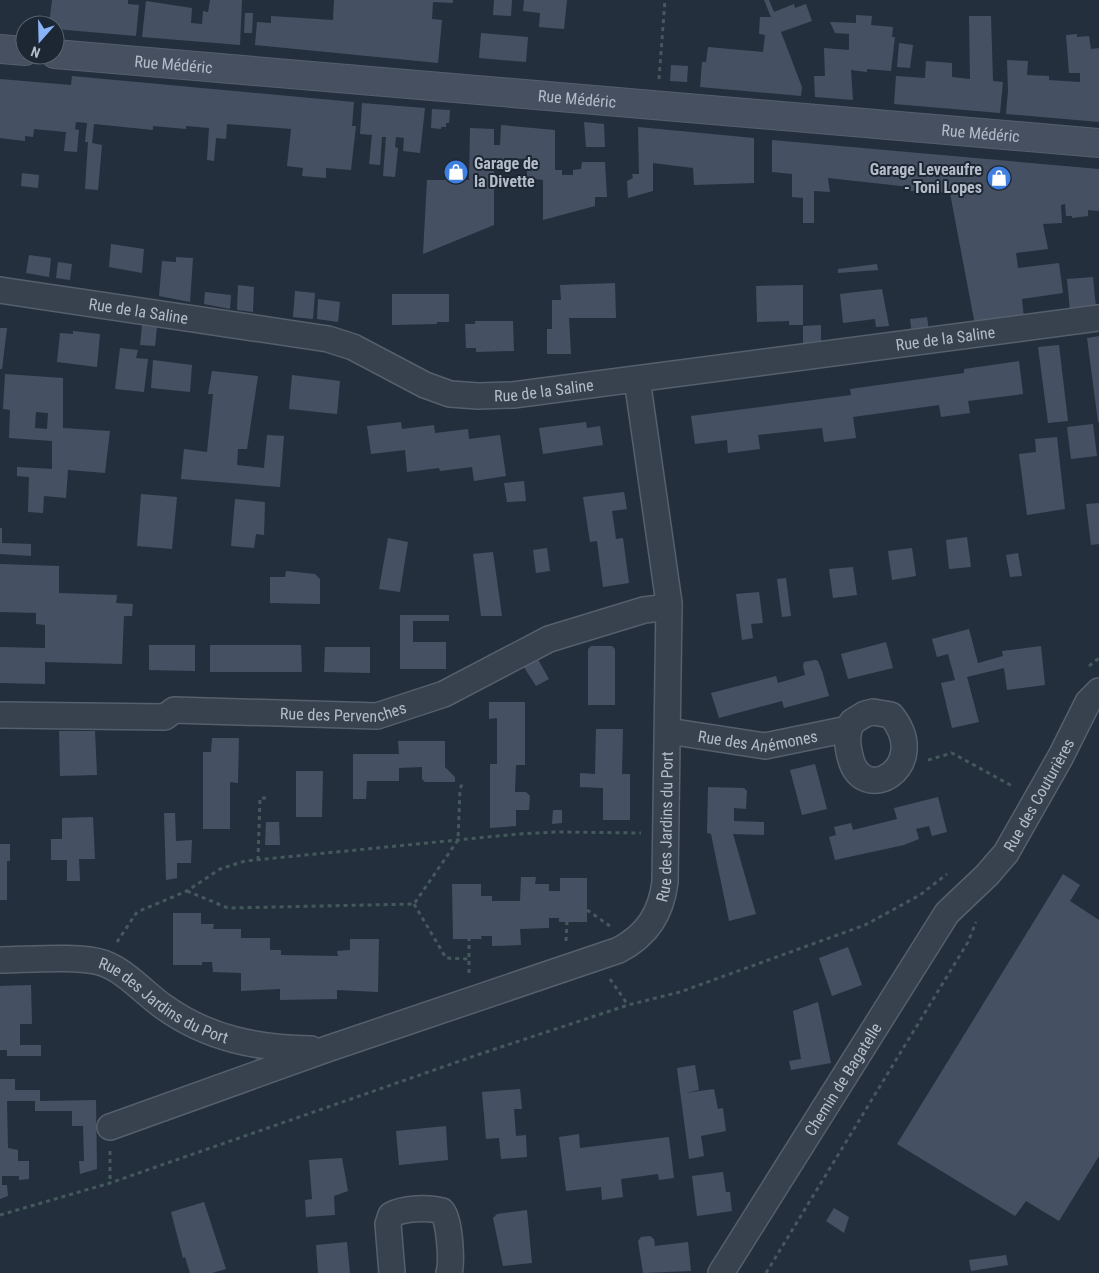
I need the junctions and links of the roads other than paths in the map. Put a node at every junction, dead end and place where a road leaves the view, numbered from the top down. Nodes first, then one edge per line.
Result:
1 (0, 49) edge
2 (15, 50) edge
3 (65, 55) edge
4 (1099, 143) edge
5 (0, 290) edge
6 (1099, 318) edge
7 (638, 379) junction
8 (669, 607) junction
9 (1099, 691) edge
10 (0, 715) edge
11 (848, 729) junction
12 (668, 731) junction
13 (970, 892) joint
14 (0, 960) edge
15 (327, 1049) junction
16 (110, 1127) road end
17 (392, 1273) edge
18 (448, 1273) edge
19 (721, 1273) edge

1 - 2 main road
3 - 4 main road, Rue Médéric
5 - 7 street, Rue de la Saline
6 - 7 street, Rue de la Saline
7 - 8 street, Rue des Jardins du Port
8 - 10 street, Rue des Pervenches
8 - 12 street, Rue des Jardins du Port
9 - 13 street, Rue des Couturières
11 - 11 street, Rue des Anémones
11 - 12 street, Rue des Anémones
12 - 15 street, Rue des Jardins du Port
13 - 19 street, Chemin de Bagatelle
14 - 15 street, Rue des Jardins du Port
15 - 16 street, Rue des Jardins du Port
17 - 18 street

